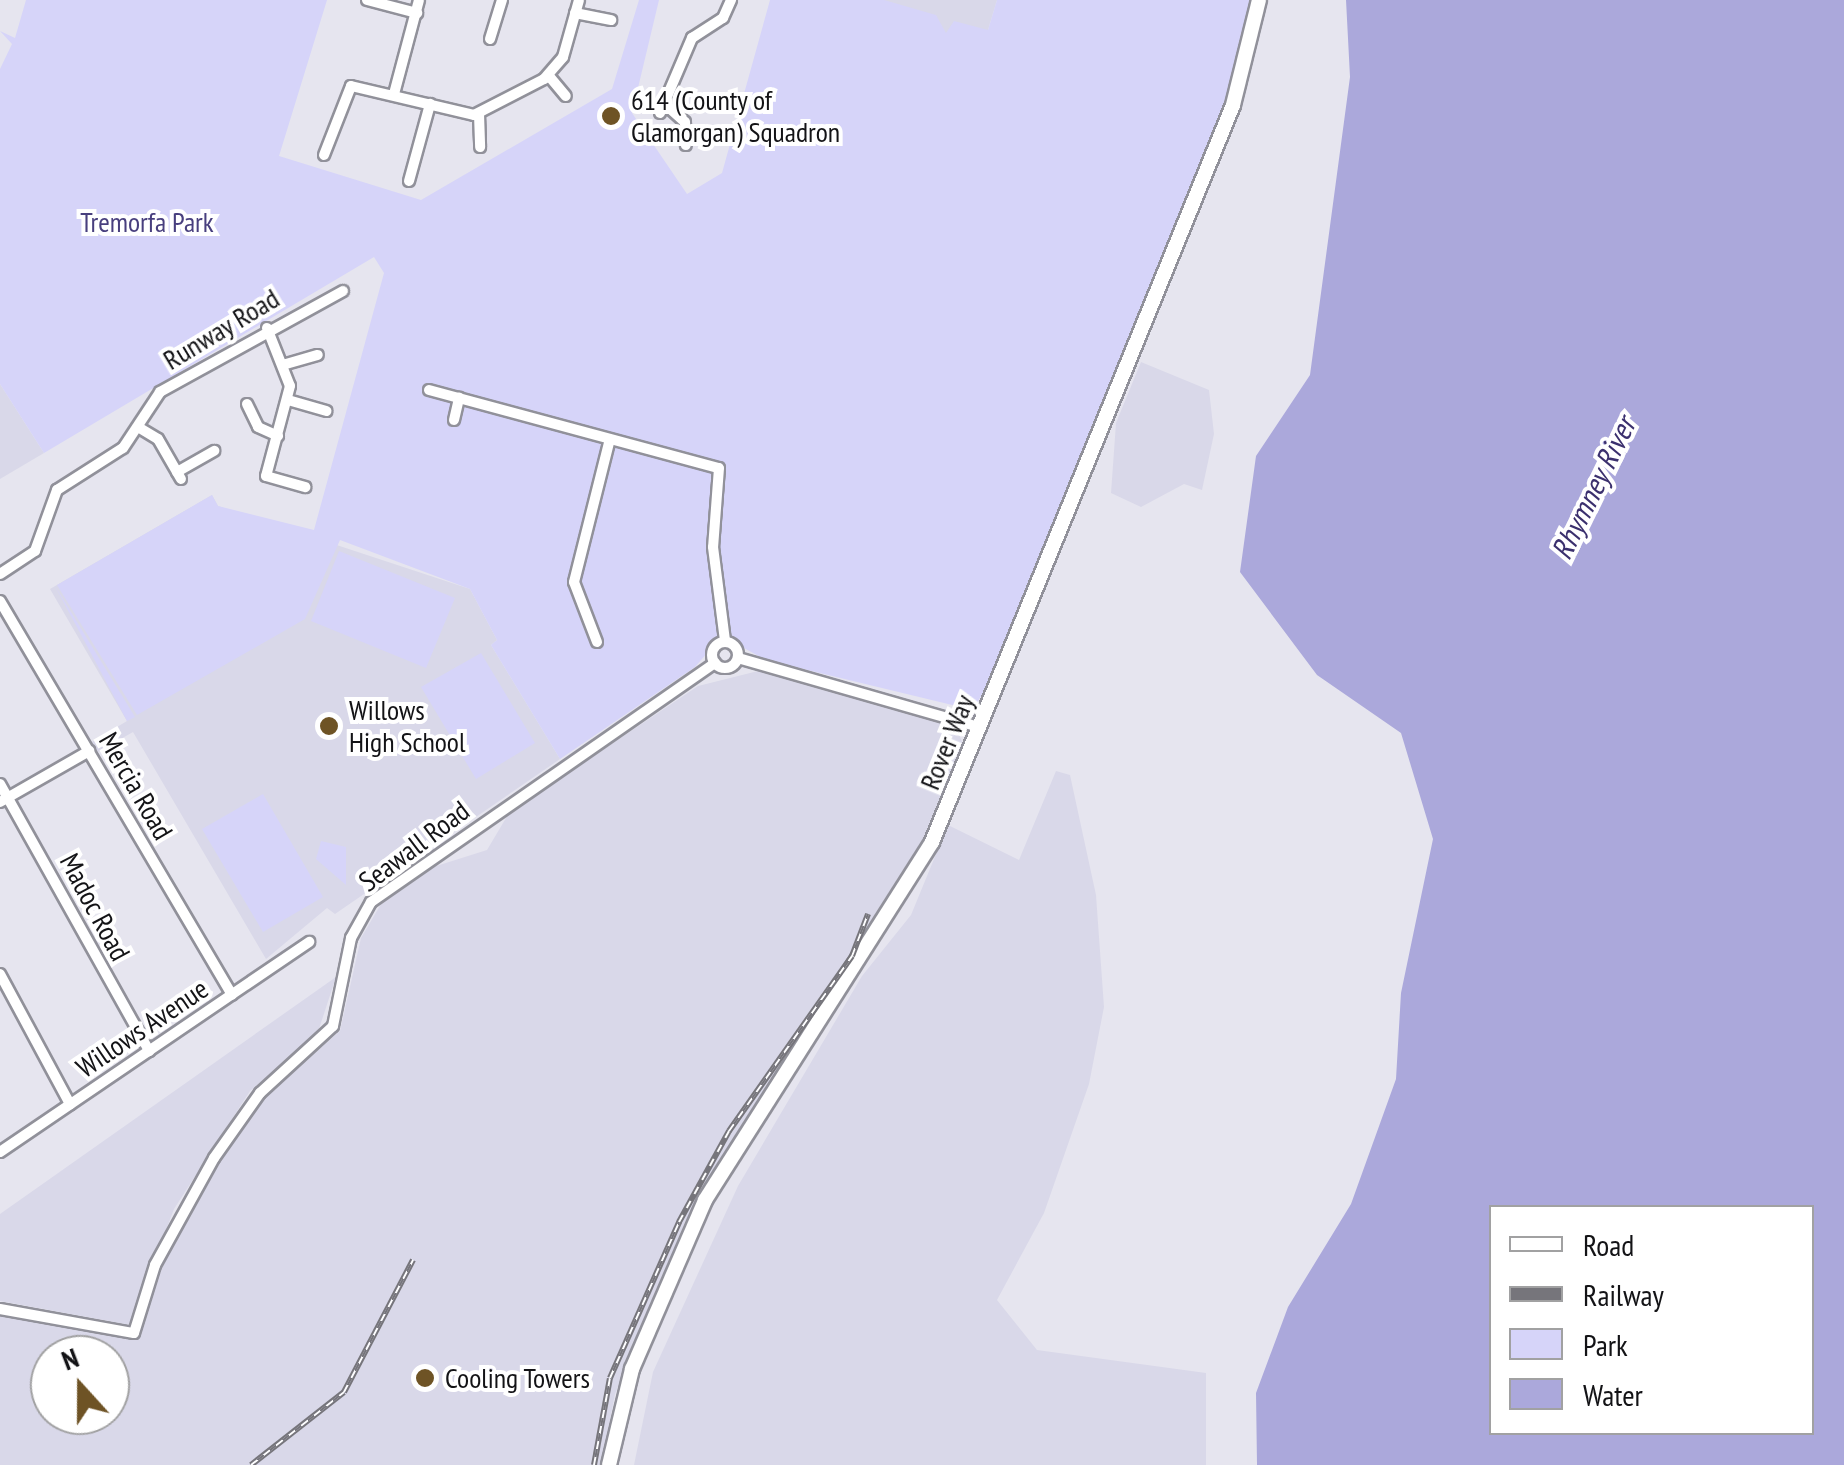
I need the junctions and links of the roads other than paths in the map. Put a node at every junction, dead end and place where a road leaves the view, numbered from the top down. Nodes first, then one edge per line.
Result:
1 (367, 0) edge
2 (420, 0) edge
3 (502, 0) edge
4 (579, 0) edge
5 (731, 0) edge
6 (1259, 0) edge
7 (417, 13) junction
8 (576, 14) junction
9 (611, 20) dead end
10 (490, 39) dead end
11 (549, 76) junction
12 (394, 94) junction
13 (566, 96) dead end
14 (430, 104) junction
15 (479, 114) junction
16 (686, 146) dead end
17 (480, 147) dead end
18 (324, 155) dead end
19 (408, 185) dead end
20 (343, 291) dead end
21 (267, 328) junction
22 (318, 354) dead end
23 (286, 364) junction
24 (429, 390) dead end
25 (459, 398) junction
26 (288, 400) junction
27 (247, 404) dead end
28 (326, 412) dead end
29 (454, 420) dead end
30 (138, 426) junction
31 (278, 436) junction
32 (610, 439) junction
33 (214, 451) dead end
34 (305, 487) dead end
35 (0, 574) edge
36 (0, 600) edge
37 (726, 641) junction
38 (597, 642) dead end
39 (738, 658) junction
40 (715, 663) junction
41 (979, 727) junction
42 (89, 751) junction
43 (0, 784) edge
44 (5, 799) edge
45 (309, 942) dead end
46 (0, 974) edge
47 (232, 995) junction
48 (149, 1051) junction
49 (70, 1104) junction
50 (0, 1152) edge
51 (0, 1309) edge
52 (609, 1465) edge

1 - 7 street
2 - 7 street
3 - 10 street
4 - 8 street
5 - 16 street
6 - 41 street, Rover Way
7 - 12 street
8 - 9 street
8 - 11 street
11 - 13 street
11 - 15 street
12 - 14 street
12 - 18 street
14 - 15 street
14 - 19 street
15 - 17 street
20 - 21 street, Runway Road
21 - 23 street
21 - 30 street, Runway Road
22 - 23 street
23 - 26 street
24 - 25 street
25 - 29 street
25 - 32 street
26 - 28 street
26 - 31 street
27 - 31 street
30 - 33 street
30 - 35 street, Runway Road
31 - 34 street
32 - 37 street
32 - 38 street
36 - 42 street, Mercia Road
37 - 39 street
37 - 40 street
39 - 40 street
39 - 41 street
40 - 51 street, Seawall Road
41 - 52 street, Rover Way
42 - 44 street
42 - 47 street, Mercia Road
43 - 44 street, Madoc Road
44 - 48 street, Madoc Road
45 - 47 street, Willows Avenue
46 - 49 street
47 - 48 street, Willows Avenue
48 - 49 street, Willows Avenue
49 - 50 street, Willows Avenue

